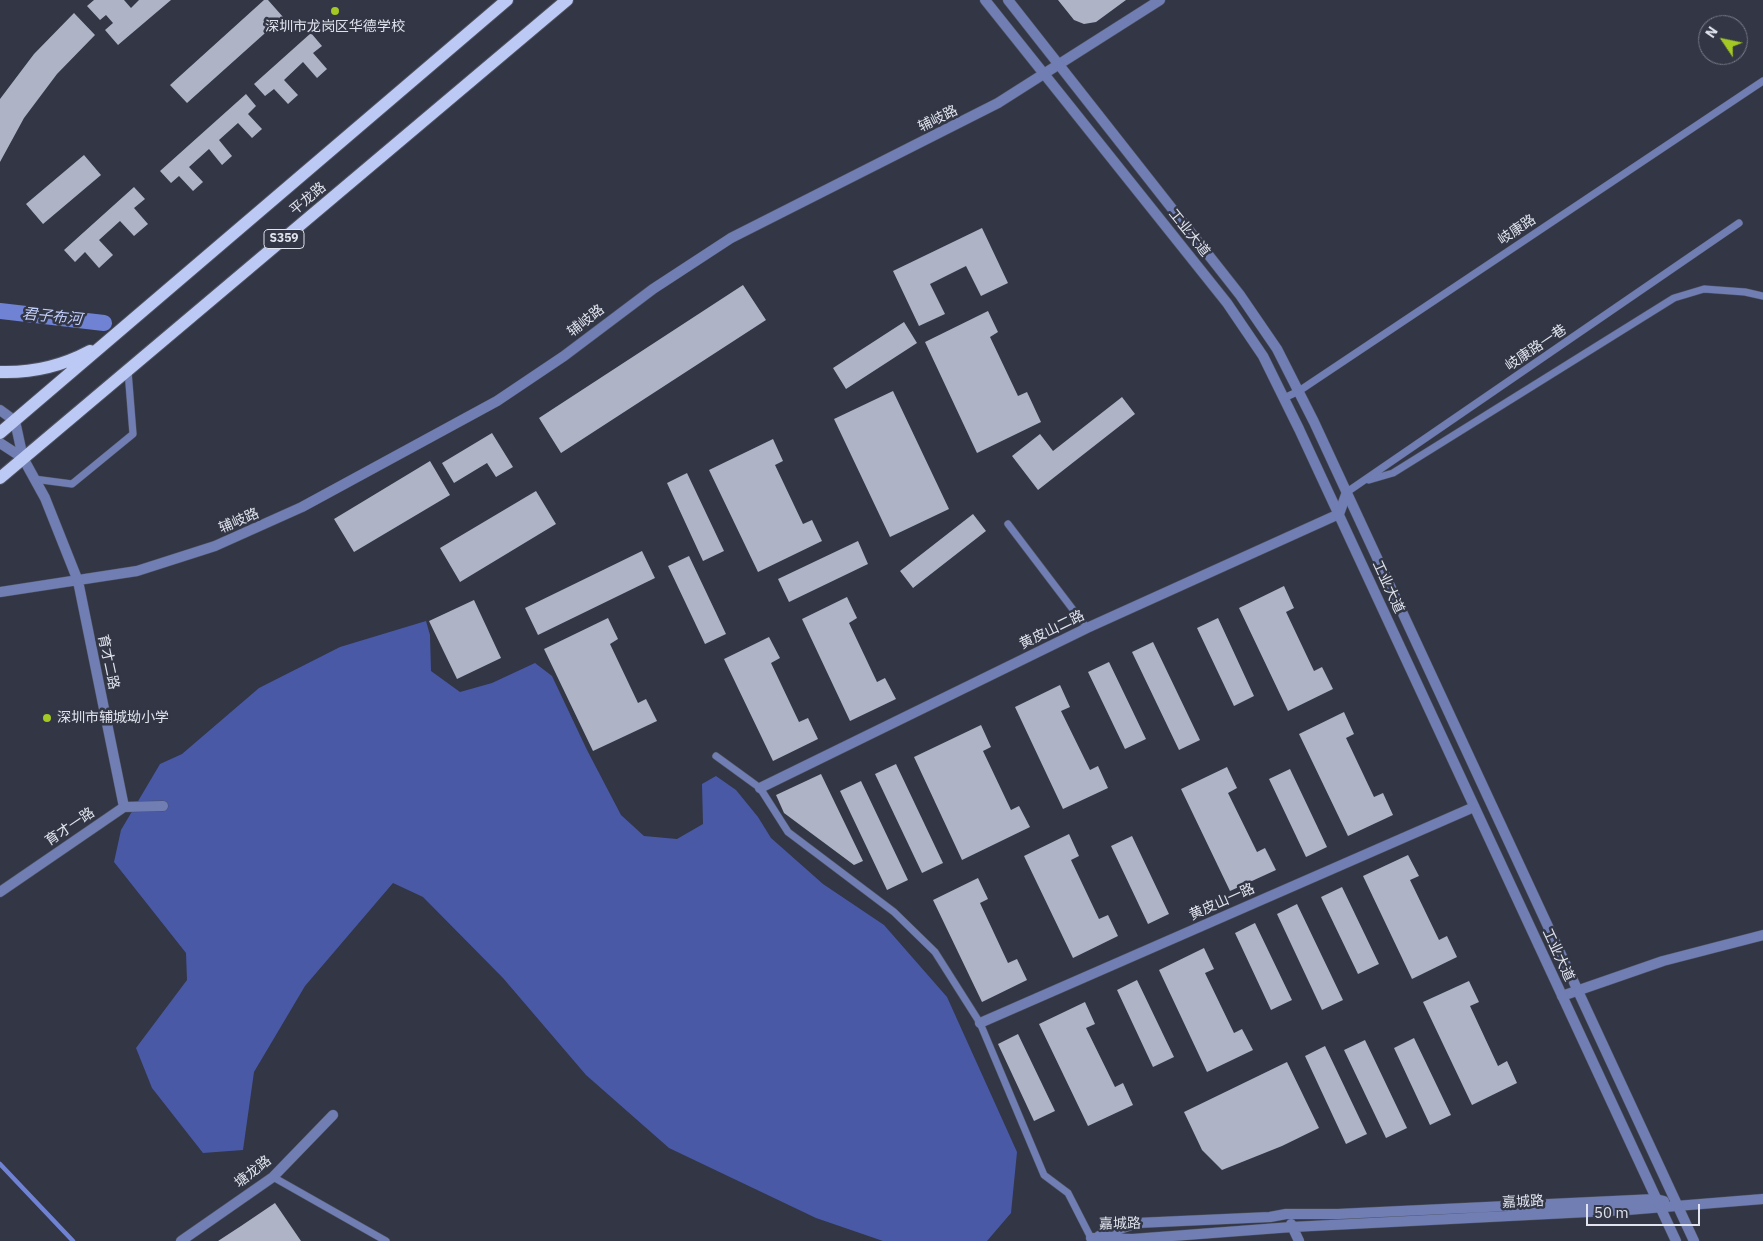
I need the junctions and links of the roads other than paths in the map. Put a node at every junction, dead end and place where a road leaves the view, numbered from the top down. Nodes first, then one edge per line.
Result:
1 (506, 0) edge
2 (567, 0) edge
3 (985, 0) edge
4 (1008, 0) edge
5 (1160, 0) edge
6 (1059, 65) junction
7 (1044, 74) junction
8 (1763, 81) edge
9 (1740, 223) dead end
10 (1763, 296) edge
11 (113, 337) junction
12 (128, 370) junction
13 (0, 372) edge
14 (1299, 391) junction
15 (1284, 398) junction
16 (0, 410) edge
17 (15, 421) junction
18 (0, 433) edge
19 (0, 443) edge
20 (23, 458) junction
21 (0, 478) edge
22 (34, 479) junction
23 (1361, 483) junction
24 (1347, 492) junction
25 (1338, 514) junction
26 (1008, 524) dead end
27 (78, 581) junction
28 (0, 592) edge
29 (1087, 628) junction
30 (716, 756) dead end
31 (760, 788) junction
32 (163, 806) dead end
33 (124, 807) junction
34 (1474, 807) junction
35 (0, 892) edge
36 (1763, 935) edge
37 (1577, 991) junction
38 (1562, 996) junction
39 (980, 1023) junction
40 (333, 1115) dead end
41 (273, 1177) junction
42 (1763, 1199) edge
43 (1658, 1203) junction
44 (1677, 1205) junction
45 (1286, 1214) junction
46 (1292, 1227) junction
47 (1092, 1240) edge
48 (181, 1241) edge
49 (386, 1241) edge
50 (1299, 1241) edge
51 (1676, 1241) edge
52 (1694, 1241) edge

1 - 11 main road, 平龙路 / S359
2 - 12 main road, 平龙路 / S359
3 - 7 street, 工业大道
4 - 6 street, 工业大道
5 - 6 street, 辅岐路
6 - 7 street, 辅岐路
6 - 14 street, 工业大道
7 - 15 street, 工业大道
7 - 27 street, 辅岐路
8 - 14 lane, 岐康路
9 - 23 lane, 岐康路一巷
10 - 23 lane
11 - 13 main road
11 - 17 main road, 平龙路 / S359
12 - 20 main road, 平龙路 / S359
12 - 22 lane
14 - 15 lane, 岐康路
14 - 24 street, 工业大道
15 - 25 street, 工业大道
16 - 17 street
17 - 18 main road, 平龙路 / S359
17 - 20 street
19 - 20 street
20 - 21 main road, 平龙路 / S359
20 - 22 street, 育才二路
22 - 27 street, 育才二路
23 - 24 lane, 岐康路一巷
24 - 25 street
24 - 37 street, 工业大道
25 - 29 street, 黄皮山二路
25 - 34 street, 工业大道
26 - 29 lane
27 - 28 street, 辅岐路
27 - 33 street, 育才二路
29 - 31 street, 黄皮山二路
30 - 31 lane
31 - 39 lane
32 - 33 street
33 - 35 street, 育才一路
34 - 38 street, 工业大道
34 - 39 street, 黄皮山一路
36 - 37 street
37 - 38 street
37 - 44 street, 工业大道
38 - 43 street, 工业大道
39 - 47 lane
40 - 41 street, 塘龙路
41 - 48 street, 塘龙路
41 - 49 lane
42 - 44 street, 嘉城路
43 - 44 street, 嘉城路
43 - 45 street, 嘉城路
43 - 46 street, 嘉城路
43 - 51 street, 工业大道
44 - 52 street, 工业大道
45 - 46 street
45 - 47 street, 嘉城路
46 - 47 street, 嘉城路
46 - 50 street

